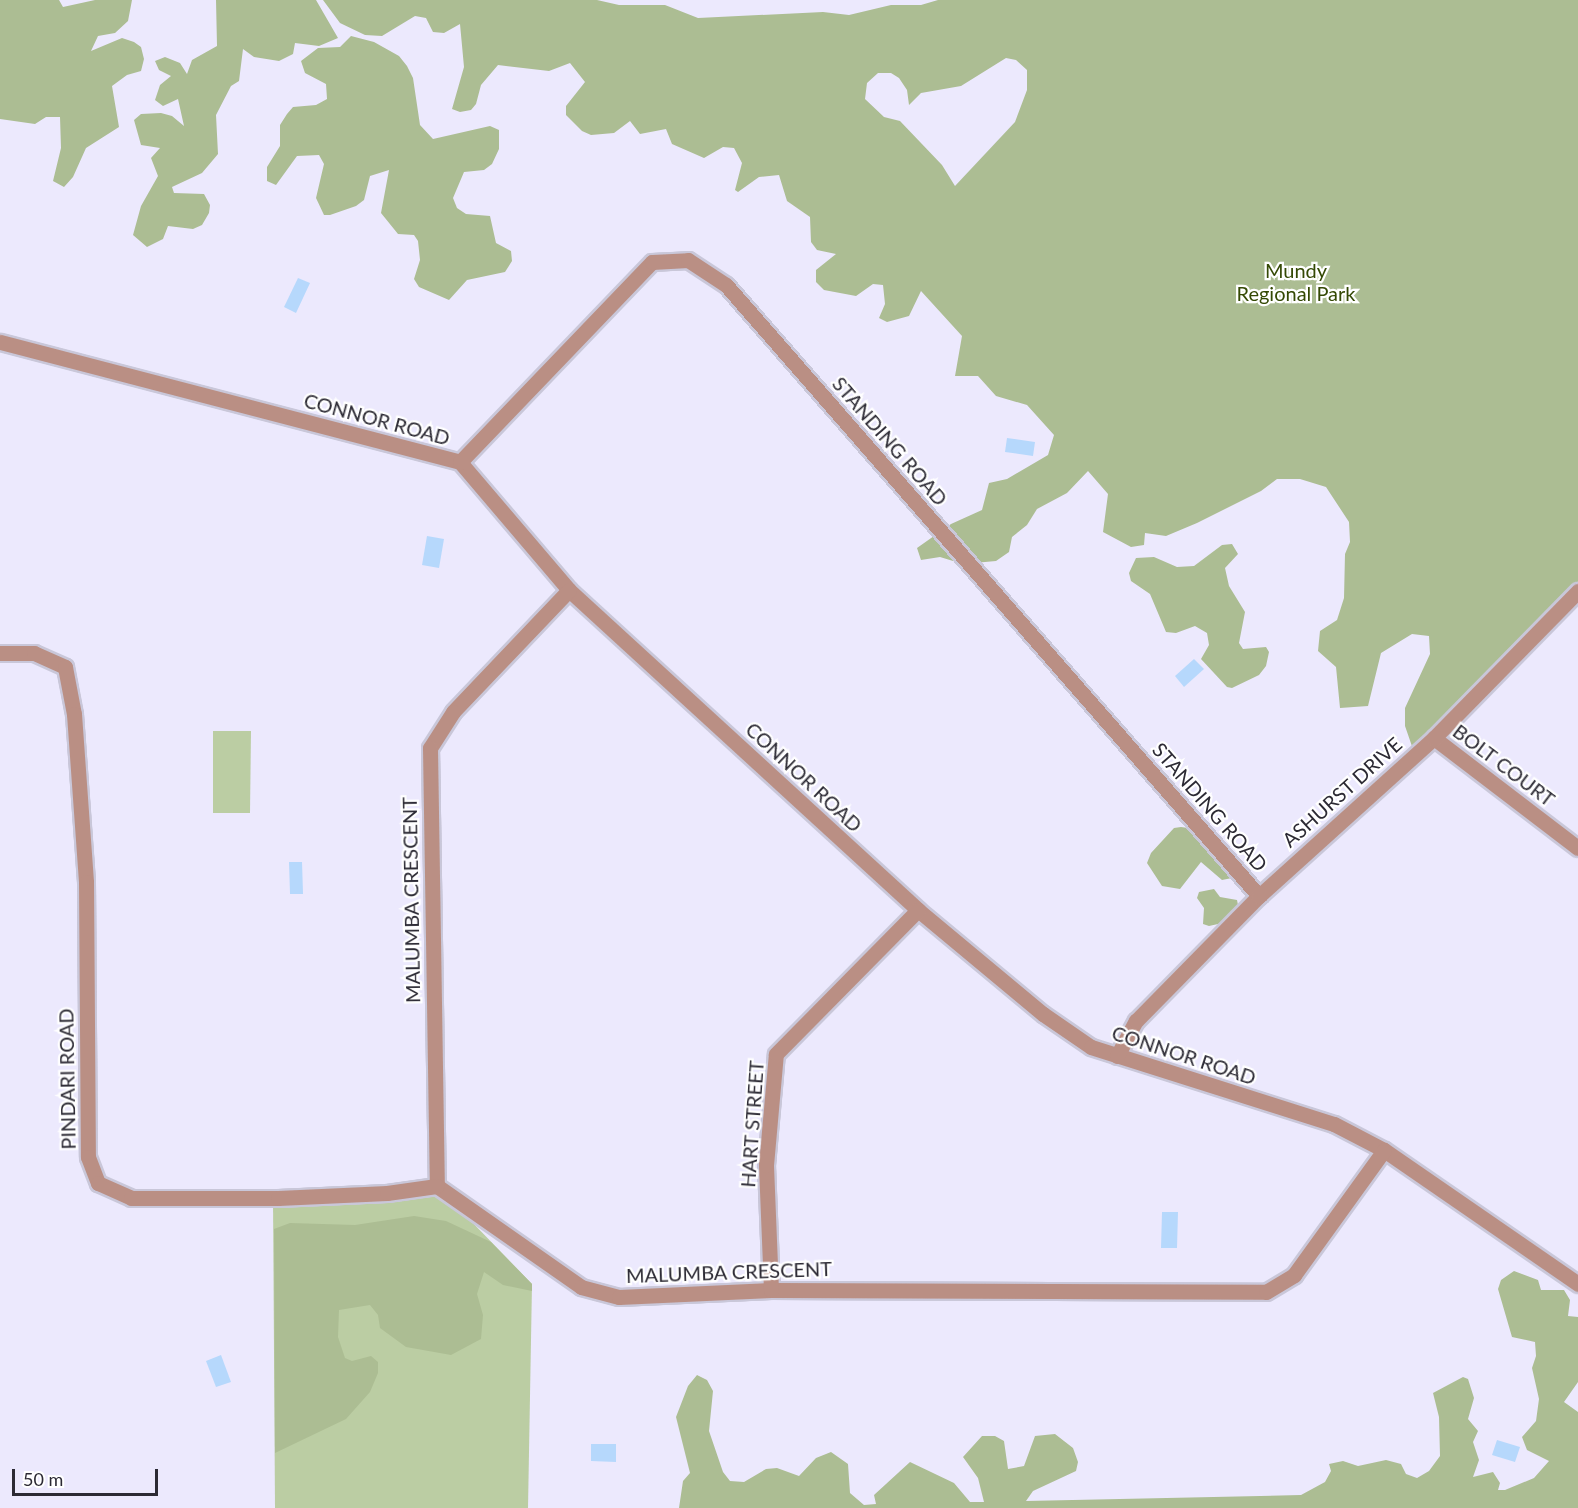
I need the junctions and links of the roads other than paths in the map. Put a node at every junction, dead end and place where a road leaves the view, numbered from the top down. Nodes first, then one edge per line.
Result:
1 (0, 342) edge
2 (460, 462) junction
3 (569, 590) junction
4 (1578, 591) edge
5 (0, 653) edge
6 (1434, 738) junction
7 (1578, 848) edge
8 (1259, 896) junction
9 (918, 910) junction
10 (1117, 1056) junction
11 (1384, 1150) junction
12 (437, 1186) junction
13 (1578, 1284) edge
14 (771, 1290) junction

1 - 2 street, CONNOR ROAD
2 - 3 street, CONNOR ROAD
2 - 8 street, STANDING ROAD
3 - 9 street, CONNOR ROAD
3 - 12 street, MALUMBA CRESCENT
4 - 6 street, ASHURST DRIVE
5 - 12 street, PINDARI ROAD
6 - 7 street, BOLT COURT
6 - 8 street, ASHURST DRIVE
8 - 10 street, ASHURST DRIVE
9 - 10 street, CONNOR ROAD
9 - 14 street, HART STREET
10 - 11 street, CONNOR ROAD
11 - 13 street, CONNOR ROAD
11 - 14 street, MALUMBA CRESCENT
12 - 14 street, MALUMBA CRESCENT

